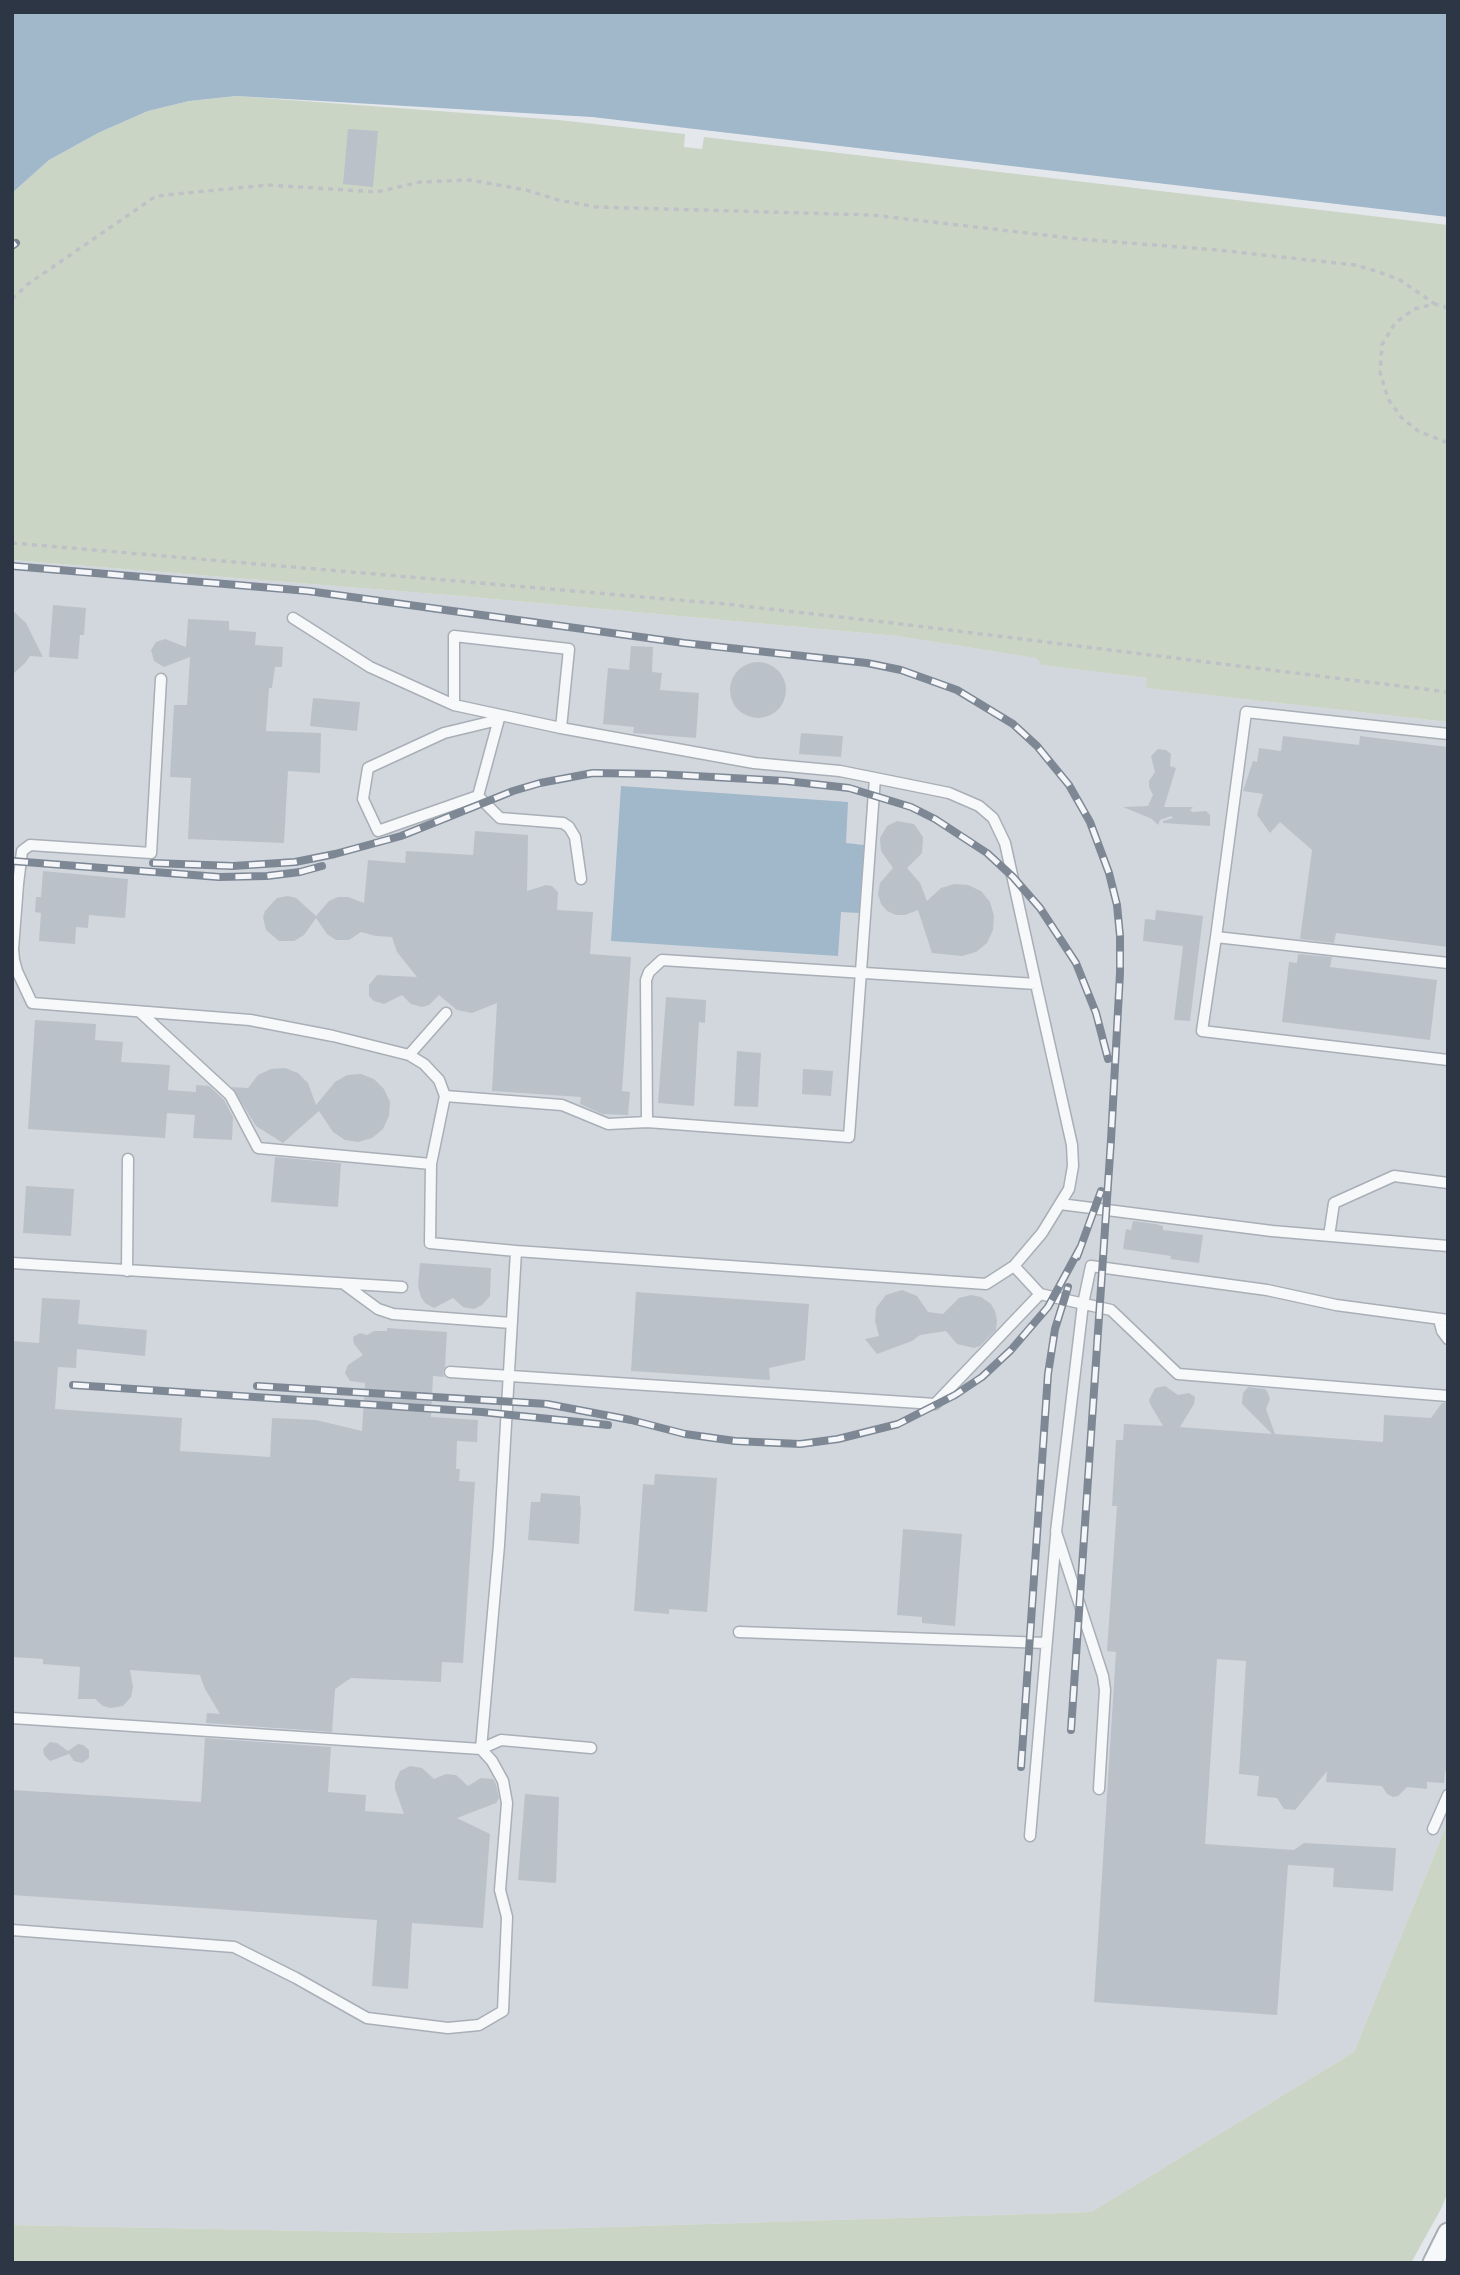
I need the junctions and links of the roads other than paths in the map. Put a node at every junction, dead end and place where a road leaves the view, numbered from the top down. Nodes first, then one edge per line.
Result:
1 (293, 618) dead end
2 (161, 679) dead end
3 (454, 705) junction
4 (499, 717) junction
5 (561, 728) junction
6 (1448, 734) edge
7 (875, 778) junction
8 (478, 796) junction
9 (581, 879) dead end
10 (15, 884) edge
11 (1216, 937) junction
12 (1448, 963) edge
13 (863, 973) junction
14 (1036, 984) junction
15 (141, 1012) junction
16 (446, 1013) dead end
17 (409, 1055) junction
18 (1448, 1060) edge
19 (445, 1096) junction
20 (647, 1122) junction
21 (128, 1159) dead end
22 (431, 1164) junction
23 (1448, 1183) edge
24 (1060, 1204) junction
25 (1329, 1236) junction
26 (1448, 1246) edge
27 (516, 1251) junction
28 (12, 1263) edge
29 (1014, 1266) junction
30 (127, 1271) junction
31 (344, 1284) junction
32 (402, 1287) dead end
33 (1040, 1294) junction
34 (1083, 1304) junction
35 (1443, 1320) edge
36 (511, 1323) junction
37 (1448, 1339) edge
38 (450, 1372) dead end
39 (508, 1376) junction
40 (1448, 1396) edge
41 (1056, 1532) junction
42 (739, 1632) dead end
43 (1046, 1643) junction
44 (12, 1718) edge
45 (591, 1748) dead end
46 (481, 1749) junction
47 (1099, 1789) dead end
48 (1448, 1795) edge
49 (1433, 1829) dead end
50 (1030, 1836) dead end
51 (12, 1930) edge
52 (1448, 2233) edge
53 (1433, 2263) edge

1 - 3 lane
2 - 10 lane
3 - 4 lane
3 - 5 lane
4 - 5 lane
4 - 8 lane
4 - 8 lane
5 - 7 lane
6 - 11 lane
7 - 13 lane
7 - 14 lane
8 - 9 lane
10 - 15 lane
11 - 12 lane
11 - 18 lane
13 - 14 lane
13 - 20 lane
13 - 20 lane
14 - 24 lane
15 - 17 lane
15 - 22 lane
16 - 17 lane
17 - 19 lane
19 - 20 lane
19 - 22 lane
21 - 30 lane
22 - 27 lane
23 - 25 lane
24 - 25 lane
24 - 29 lane
25 - 26 lane
27 - 29 lane
27 - 36 lane
28 - 30 lane
29 - 33 lane
30 - 31 lane
31 - 32 lane
31 - 36 lane
33 - 34 lane
33 - 39 lane
34 - 35 lane
34 - 40 lane
34 - 41 lane
35 - 37 lane
36 - 39 lane
38 - 39 lane
39 - 46 lane
41 - 43 lane
41 - 47 lane
42 - 43 lane
43 - 50 lane
44 - 46 lane
45 - 46 lane
46 - 51 lane
48 - 49 lane
52 - 53 street

